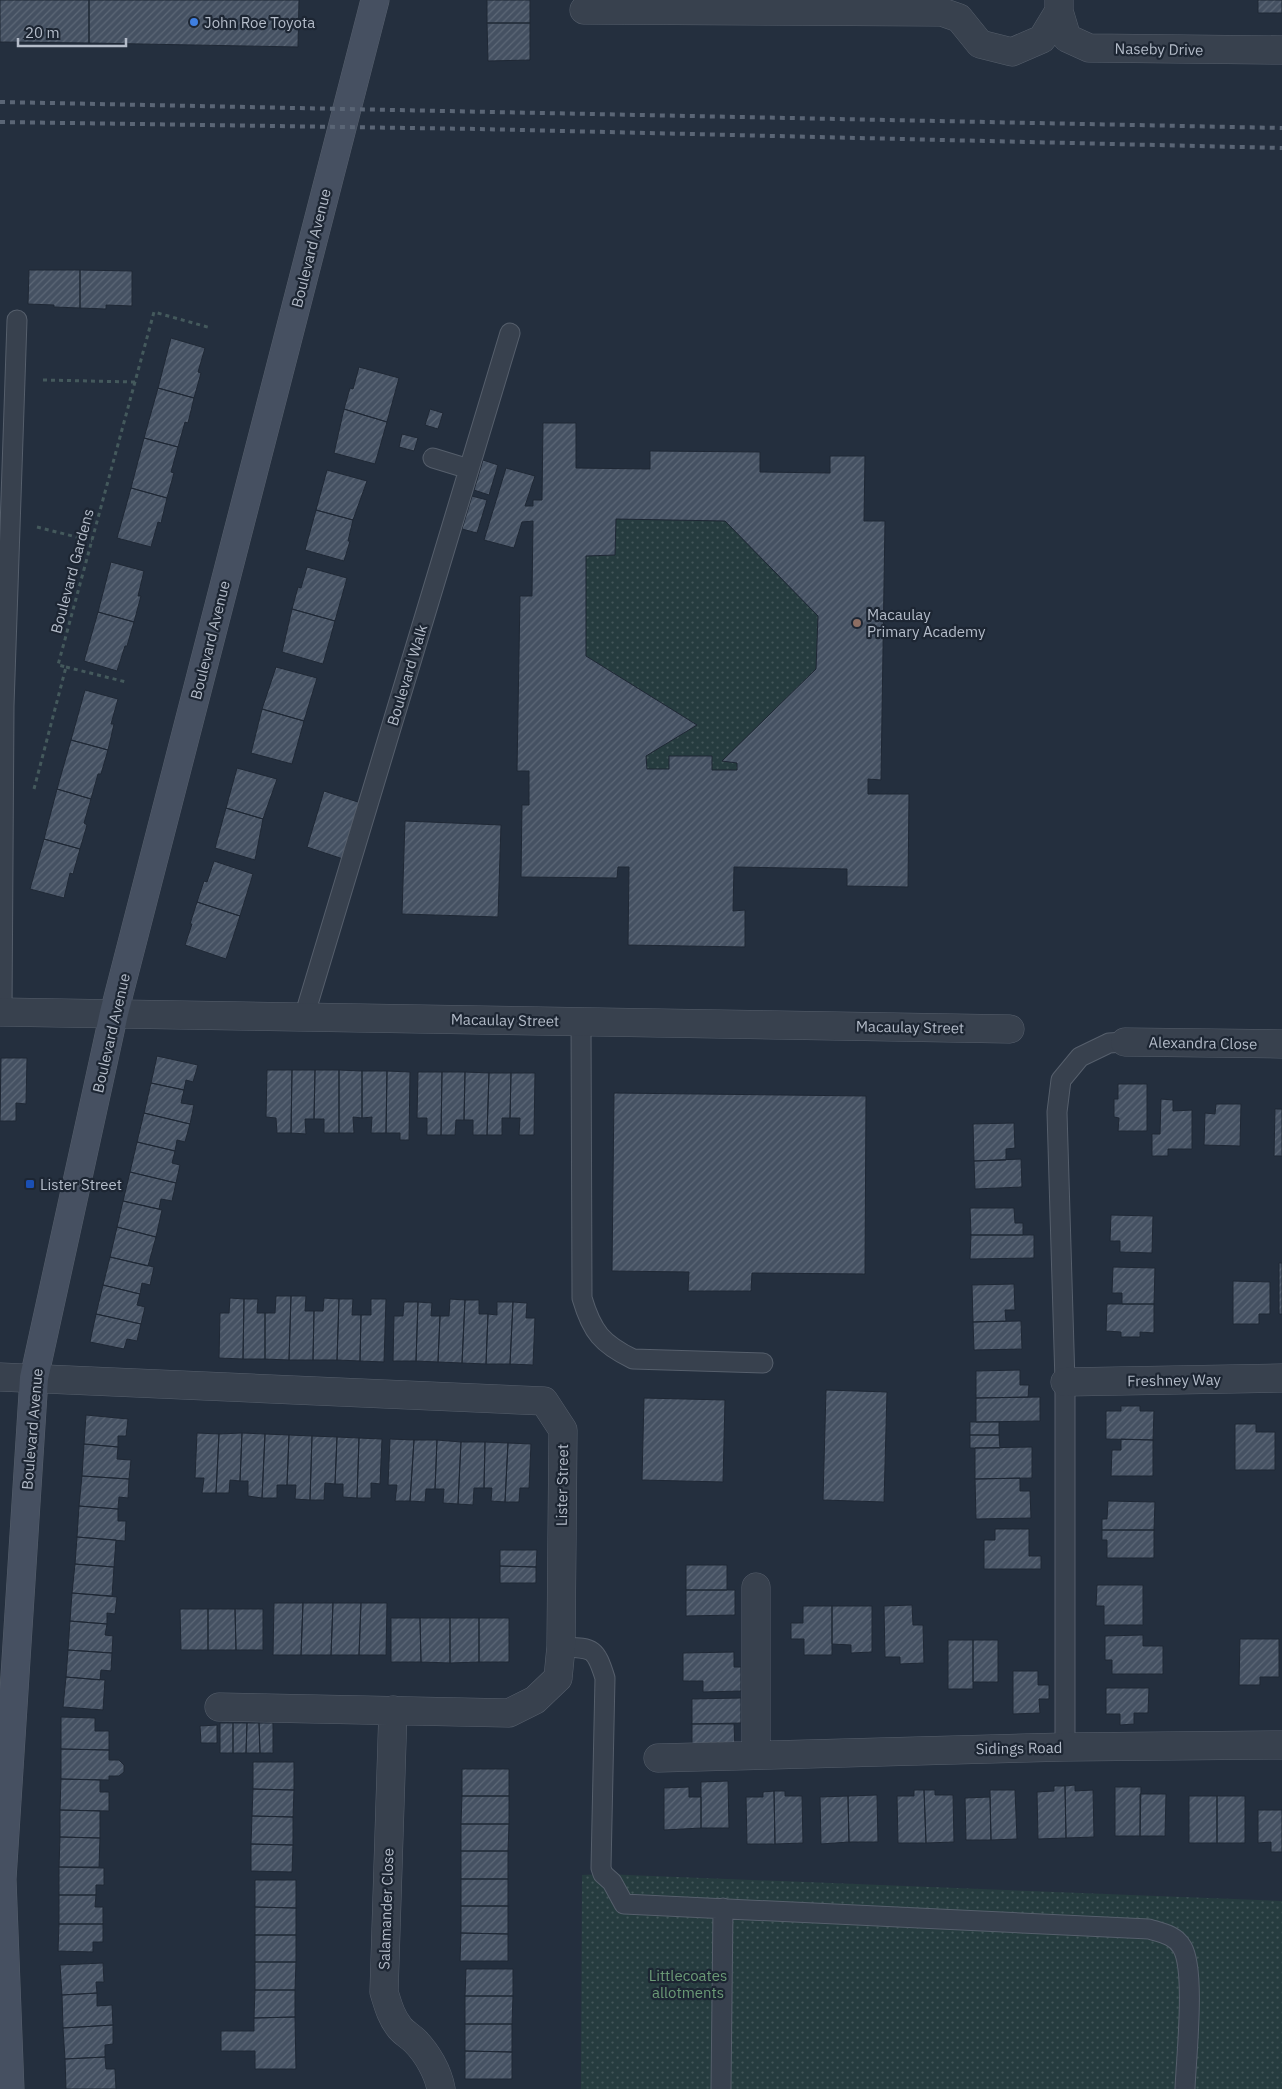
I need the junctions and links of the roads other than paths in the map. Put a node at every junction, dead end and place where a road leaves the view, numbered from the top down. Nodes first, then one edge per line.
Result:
1 (374, 0) edge
2 (1059, 5) edge
3 (584, 10) dead end
4 (1282, 50) edge
5 (17, 320) dead end
6 (510, 333) dead end
7 (433, 458) dead end
8 (469, 469) junction
9 (1, 1012) edge
10 (114, 1014) junction
11 (304, 1017) junction
12 (581, 1021) junction
13 (1010, 1029) dead end
14 (1125, 1042) joint
15 (1282, 1044) edge
16 (763, 1363) dead end
17 (0, 1377) edge
18 (34, 1378) junction
19 (1282, 1378) edge
20 (1065, 1382) junction
21 (756, 1587) dead end
22 (561, 1647) junction
23 (219, 1707) dead end
24 (393, 1710) junction
25 (1282, 1745) edge
26 (1065, 1747) junction
27 (756, 1754) junction
28 (658, 1758) dead end
29 (723, 1908) junction
30 (10, 2089) edge
31 (441, 2089) edge
32 (721, 2089) edge
33 (1185, 2089) edge

1 - 10 street, Boulevard Avenue
2 - 3 street, Naseby Drive
2 - 4 street, Naseby Drive
5 - 9 lane
6 - 8 lane, Boulevard Walk
7 - 8 lane
8 - 11 lane, Boulevard Walk
9 - 10 street, Macaulay Street
10 - 11 street, Macaulay Street
10 - 18 street, Boulevard Avenue
11 - 12 street, Macaulay Street
12 - 13 street, Macaulay Street
12 - 16 lane
14 - 15 street, Alexandra Close
14 - 20 lane
17 - 18 street, Lister Street
18 - 22 street, Lister Street
18 - 30 street, Boulevard Avenue
19 - 20 street, Freshney Way
20 - 26 lane
21 - 27 street
22 - 24 street, Lister Street
22 - 29 lane
23 - 24 street, Lister Street
24 - 31 street, Salamander Close
25 - 26 street, Sidings Road
26 - 27 street, Sidings Road
27 - 28 street, Sidings Road
29 - 32 lane
29 - 33 lane

